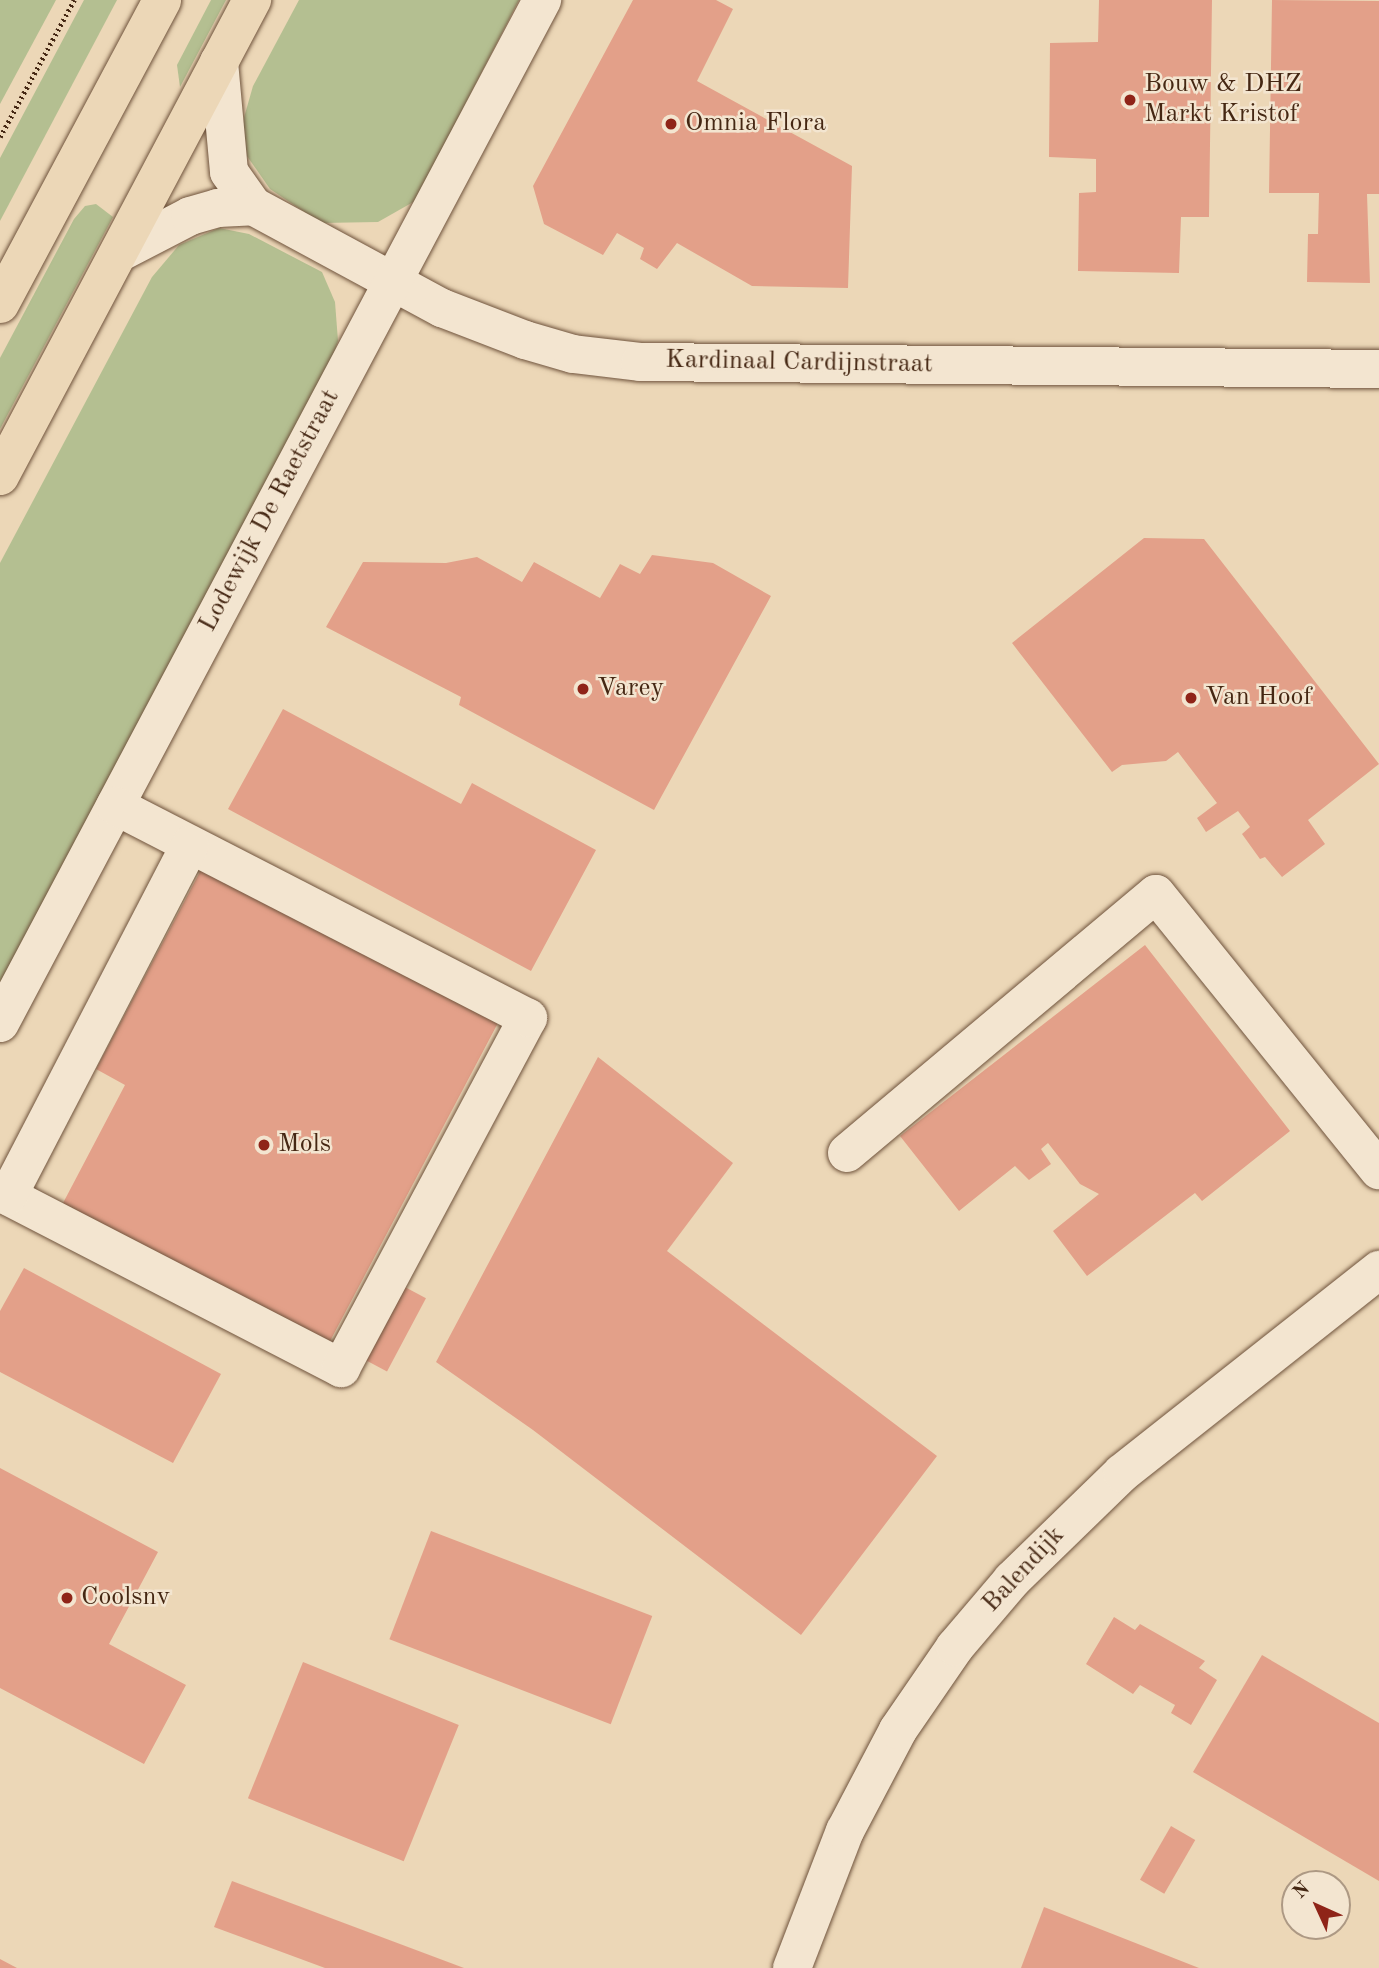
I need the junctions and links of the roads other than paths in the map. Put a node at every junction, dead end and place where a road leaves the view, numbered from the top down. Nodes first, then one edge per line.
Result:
1 (162, 0) edge
2 (252, 0) edge
3 (542, 0) edge
4 (219, 62) junction
5 (253, 206) junction
6 (119, 253) junction
7 (391, 283) junction
8 (0, 304) edge
9 (1379, 369) edge
10 (0, 477) edge
11 (115, 806) junction
12 (190, 845) junction
13 (0, 1023) edge
14 (847, 1153) dead end
15 (1379, 1170) edge
16 (4, 1194) edge
17 (1379, 1270) edge
18 (792, 1968) edge

1 - 8 highway
2 - 4 highway
3 - 7 street, Lodewijk De Raetstraat
4 - 5 street, Kardinaal Cardijnstraat
4 - 6 highway
5 - 6 street
5 - 7 street, Kardinaal Cardijnstraat
6 - 10 highway
7 - 9 street, Kardinaal Cardijnstraat
7 - 11 street, Lodewijk De Raetstraat
11 - 12 street
11 - 13 street, Lodewijk De Raetstraat
12 - 16 street
12 - 16 street
14 - 15 street
17 - 18 street, Balendijk

